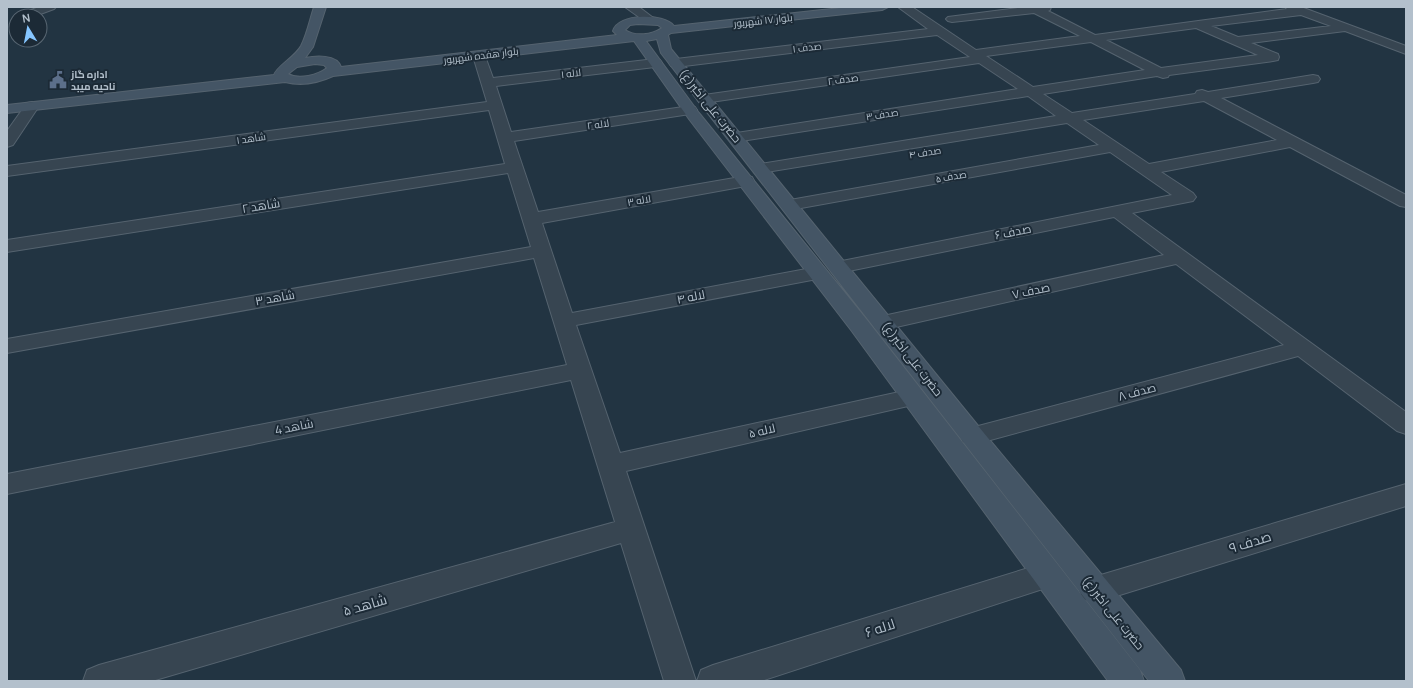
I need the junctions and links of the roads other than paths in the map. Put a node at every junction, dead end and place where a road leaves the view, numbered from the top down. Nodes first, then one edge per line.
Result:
1 (320, 7) edge
2 (328, 7) edge
3 (632, 7) edge
4 (838, 7) edge
5 (882, 7) edge
6 (904, 7) edge
7 (1055, 7) edge
8 (1034, 8) edge
9 (1296, 9) edge
10 (620, 12) dead end
11 (952, 19) dead end
12 (1198, 24) junction
13 (1345, 28) junction
14 (645, 29) junction
15 (939, 31) junction
16 (1093, 38) junction
17 (1237, 41) junction
18 (1406, 50) edge
19 (479, 56) junction
20 (978, 57) junction
21 (326, 58) junction
22 (669, 68) junction
23 (286, 71) junction
24 (1159, 72) junction
25 (1313, 79) dead end
26 (488, 83) junction
27 (1029, 91) junction
28 (1205, 96) junction
29 (7, 102) edge
30 (495, 105) junction
31 (697, 105) junction
32 (32, 106) junction
33 (7, 109) edge
34 (1077, 123) junction
35 (735, 137) junction
36 (506, 138) junction
37 (7, 142) edge
38 (1291, 142) junction
39 (1112, 147) junction
40 (515, 167) junction
41 (1146, 170) junction
42 (7, 171) edge
43 (754, 175) junction
44 (1406, 202) edge
45 (790, 205) junction
46 (1117, 211) junction
47 (530, 213) junction
48 (7, 246) edge
49 (542, 251) junction
50 (1179, 258) junction
51 (839, 267) junction
52 (817, 273) junction
53 (565, 321) junction
54 (883, 323) junction
55 (7, 346) edge
56 (1301, 348) junction
57 (581, 370) junction
58 (913, 397) junction
59 (1406, 425) edge
60 (972, 436) junction
61 (611, 465) junction
62 (7, 484) edge
63 (1012, 485) junction
64 (986, 493) junction
65 (1406, 495) edge
66 (631, 529) junction
67 (1048, 575) junction
68 (1094, 590) junction
69 (100, 681) edge
70 (680, 681) edge
71 (713, 681) edge
72 (1128, 681) edge
73 (1168, 681) edge

1 - 23 street
2 - 21 street
3 - 14 street
4 - 14 street, بلوار ۱۷ شهریور
5 - 14 street, بلوار ۱۷ شهریور
6 - 15 street
7 - 8 street
8 - 11 street
8 - 16 street
9 - 12 street, صدف ۲
9 - 13 street
10 - 14 street
12 - 16 street, صدف ۲
12 - 17 street
13 - 17 street
13 - 18 street
14 - 19 street, بلوار هفده شهریور
14 - 21 street, بلوار هفده شهریور
14 - 22 street, حضرت علی اکبر(ع)
15 - 20 street
15 - 22 street, صدف ۱
16 - 20 street, صدف ۲
16 - 24 street
17 - 24 street, صدف ۳
19 - 21 street, بلوار هفده شهریور
19 - 26 street
20 - 27 street
20 - 31 street, صدف ۲
21 - 23 street
21 - 23 street
22 - 26 street, لاله ۱
22 - 31 street, حضرت علی اکبر(ع)
23 - 29 street
23 - 32 street
24 - 27 street, صدف ۳
24 - 28 street
25 - 28 street, صدف ۴
26 - 30 street
27 - 34 street
27 - 35 street, صدف ۳
28 - 34 street, صدف ۴
28 - 38 street
30 - 36 street
30 - 42 street, شاهد ۱
31 - 35 street, حضرت علی اکبر(ع)
31 - 36 street, لاله ۲
31 - 43 street, حضرت علی اکبر(ع)
32 - 33 street
32 - 37 street
34 - 39 street
34 - 43 street, صدف ۴
35 - 43 street, حضرت علی اکبر(ع)
36 - 40 street
38 - 41 street
38 - 44 street
39 - 41 street
39 - 45 street, صدف ۵
40 - 47 street
40 - 48 street, شاهد ۲
41 - 46 street, صدف ۶
43 - 45 street, حضرت علی اکبر(ع)
43 - 47 street, لاله ۳
43 - 52 street, حضرت علی اکبر(ع)
45 - 51 street, حضرت علی اکبر(ع)
46 - 50 street
46 - 51 street, صدف ۶
47 - 49 street
49 - 53 street
49 - 55 street, شاهد ۳
50 - 54 street, صدف ۷
50 - 56 street
51 - 54 street, حضرت علی اکبر(ع)
52 - 53 street, لاله ۴
52 - 58 street, حضرت علی اکبر(ع)
53 - 57 street
54 - 60 street, حضرت علی اکبر(ع)
56 - 59 street
56 - 60 street, صدف ۸
57 - 61 street
57 - 62 street, شاهد 4
58 - 61 street, لاله ۵
58 - 64 street, حضرت علی اکبر(ع)
60 - 63 street, حضرت علی اکبر(ع)
61 - 66 street
63 - 64 street
63 - 68 street, حضرت علی اکبر(ع)
64 - 67 street, حضرت علی اکبر(ع)
65 - 68 street, صدف ۹
66 - 69 street, شاهد ۵
66 - 70 street
67 - 71 street, لاله ۶
67 - 72 street, حضرت علی اکبر(ع)
68 - 73 street, حضرت علی اکبر(ع)

